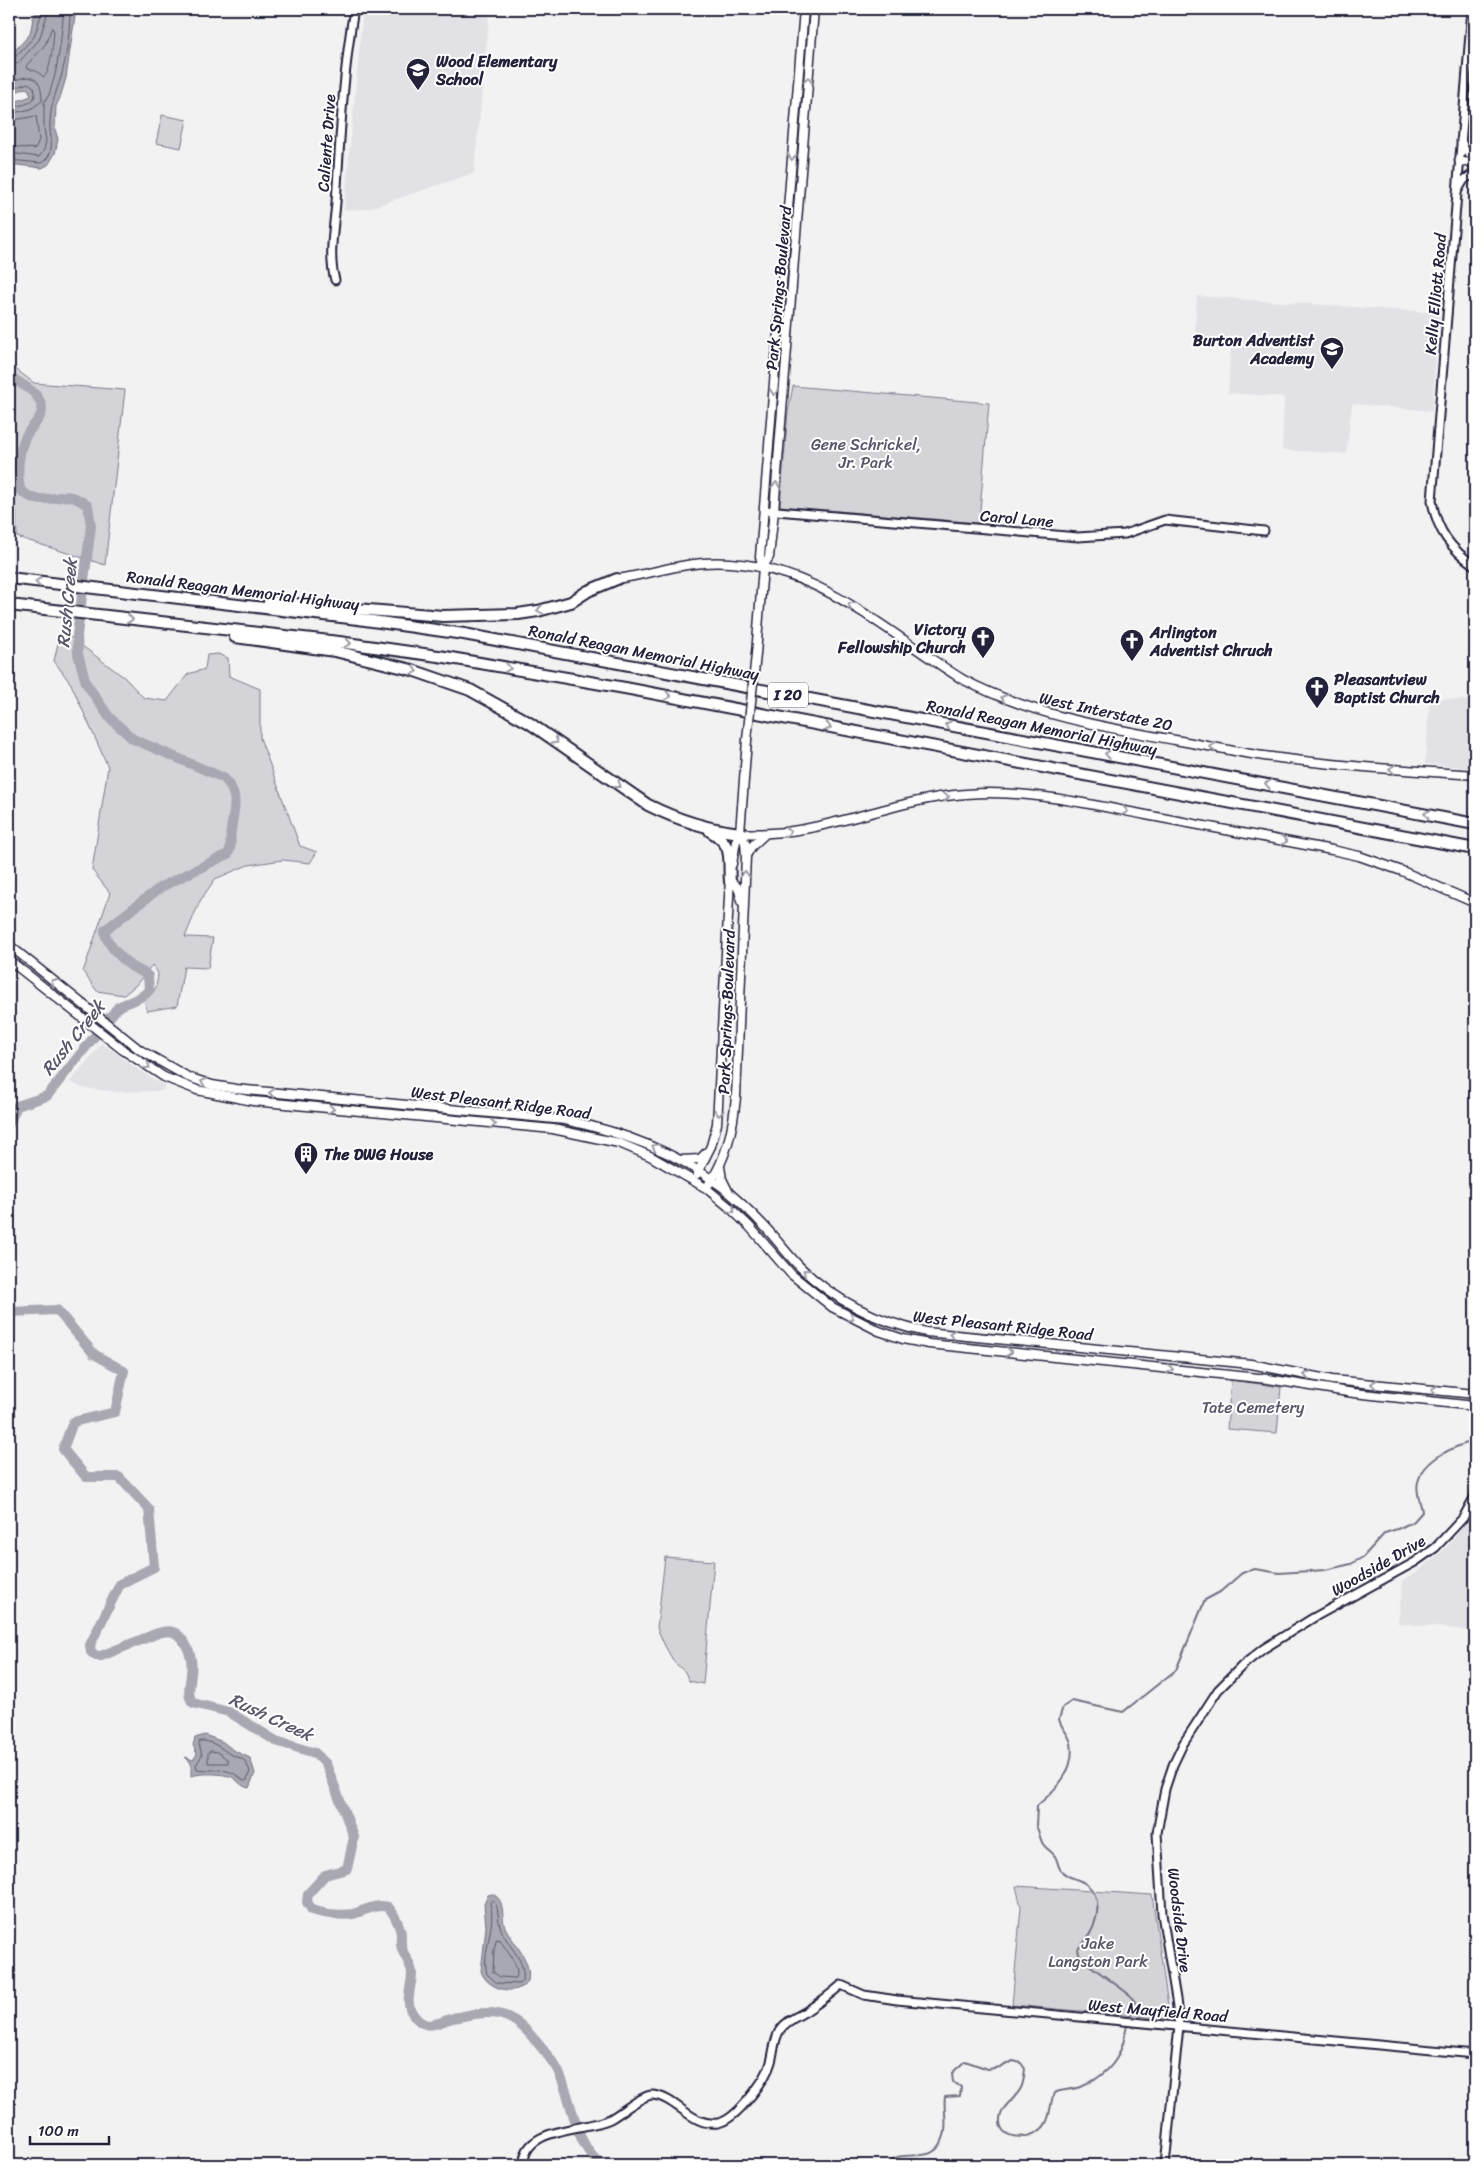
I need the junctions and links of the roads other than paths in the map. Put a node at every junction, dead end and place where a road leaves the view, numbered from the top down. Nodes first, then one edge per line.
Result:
1 (354, 9) edge
2 (804, 9) edge
3 (814, 9) edge
4 (1472, 9) edge
5 (794, 128) junction
6 (804, 129) junction
7 (1461, 138) junction
8 (1459, 161) junction
9 (1475, 161) edge
10 (1458, 172) junction
11 (1474, 174) edge
12 (1457, 192) junction
13 (787, 221) junction
14 (797, 222) junction
15 (335, 280) dead end
16 (765, 510) junction
17 (774, 511) junction
18 (1264, 531) dead end
19 (1475, 566) edge
20 (763, 567) junction
21 (9, 578) edge
22 (617, 578) joint
23 (569, 590) dead end
24 (209, 600) junction
25 (571, 602) junction
26 (9, 606) edge
27 (160, 623) junction
28 (1475, 776) edge
29 (1475, 824) edge
30 (704, 828) junction
31 (740, 833) junction
32 (764, 834) junction
33 (1475, 849) edge
34 (746, 856) junction
35 (730, 882) junction
36 (1475, 903) edge
37 (744, 918) junction
38 (9, 945) edge
39 (9, 960) edge
40 (712, 1144) junction
41 (679, 1159) junction
42 (720, 1165) junction
43 (698, 1171) junction
44 (693, 1180) junction
45 (712, 1180) junction
46 (706, 1188) junction
47 (728, 1193) junction
48 (1475, 1394) edge
49 (1475, 1406) edge
50 (1475, 1496) edge
51 (1179, 2026) junction
52 (1475, 2054) edge
53 (524, 2165) edge
54 (1165, 2165) edge

1 - 15 street, Caliente Drive
2 - 5 main road, Park Springs Boulevard
6 -> 3 main road, Park Springs Boulevard
4 - 7 street, Kelly Elliott Road
5 - 6 main road
5 -> 13 main road, Park Springs Boulevard
6 - 14 main road, Park Springs Boulevard
7 - 8 street, Kelly Elliott Road
7 - 9 street
8 - 9 street
8 - 10 street, Kelly Elliott Road
10 - 11 street
10 - 12 street, Kelly Elliott Road
11 - 12 street
12 - 19 street, Kelly Elliott Road
13 - 14 main road
13 -> 16 main road, Park Springs Boulevard
17 -> 14 main road, Park Springs Boulevard
16 - 17 street, Carol Lane
16 - 20 main road, Park Springs Boulevard
17 - 18 street, Carol Lane
17 - 20 main road, Park Springs Boulevard
20 - 22 main road, West Interstate 20
28 -> 20 main road, West Interstate 20
20 - 31 main road, Park Springs Boulevard, bridge
24 -> 21 highway, Ronald Reagan Memorial Highway / I 20
22 - 25 highway
23 - 25 highway
25 -> 24 highway
29 -> 24 highway, Ronald Reagan Memorial Highway / I 20
26 -> 27 highway, I 20
27 -> 30 highway
27 -> 33 highway, I 20
30 - 31 highway
30 - 35 highway
31 - 32 main road
31 - 34 main road, Park Springs Boulevard
31 - 35 main road, Park Springs Boulevard
32 - 34 main road
32 -> 36 main road
37 -> 34 main road, Park Springs Boulevard
35 - 37 main road
35 -> 40 main road, Park Springs Boulevard
37 - 42 main road, Park Springs Boulevard
41 -> 38 main road, West Pleasant Ridge Road
39 -> 44 main road, West Pleasant Ridge Road
40 - 41 main road
40 - 43 main road, Park Springs Boulevard
41 - 43 main road, West Pleasant Ridge Road
42 - 45 main road, Park Springs Boulevard
42 - 47 main road
43 - 44 main road, Park Springs Boulevard
43 - 45 main road, West Pleasant Ridge Road
44 - 46 main road, West Pleasant Ridge Road
45 - 46 main road, Park Springs Boulevard
45 - 47 main road, West Pleasant Ridge Road
46 -> 49 main road, West Pleasant Ridge Road
48 -> 47 main road, West Pleasant Ridge Road
50 - 51 street, Woodside Drive
51 - 52 street, West Mayfield Road
51 - 53 street, West Mayfield Road
51 - 54 street, Woodside Drive

